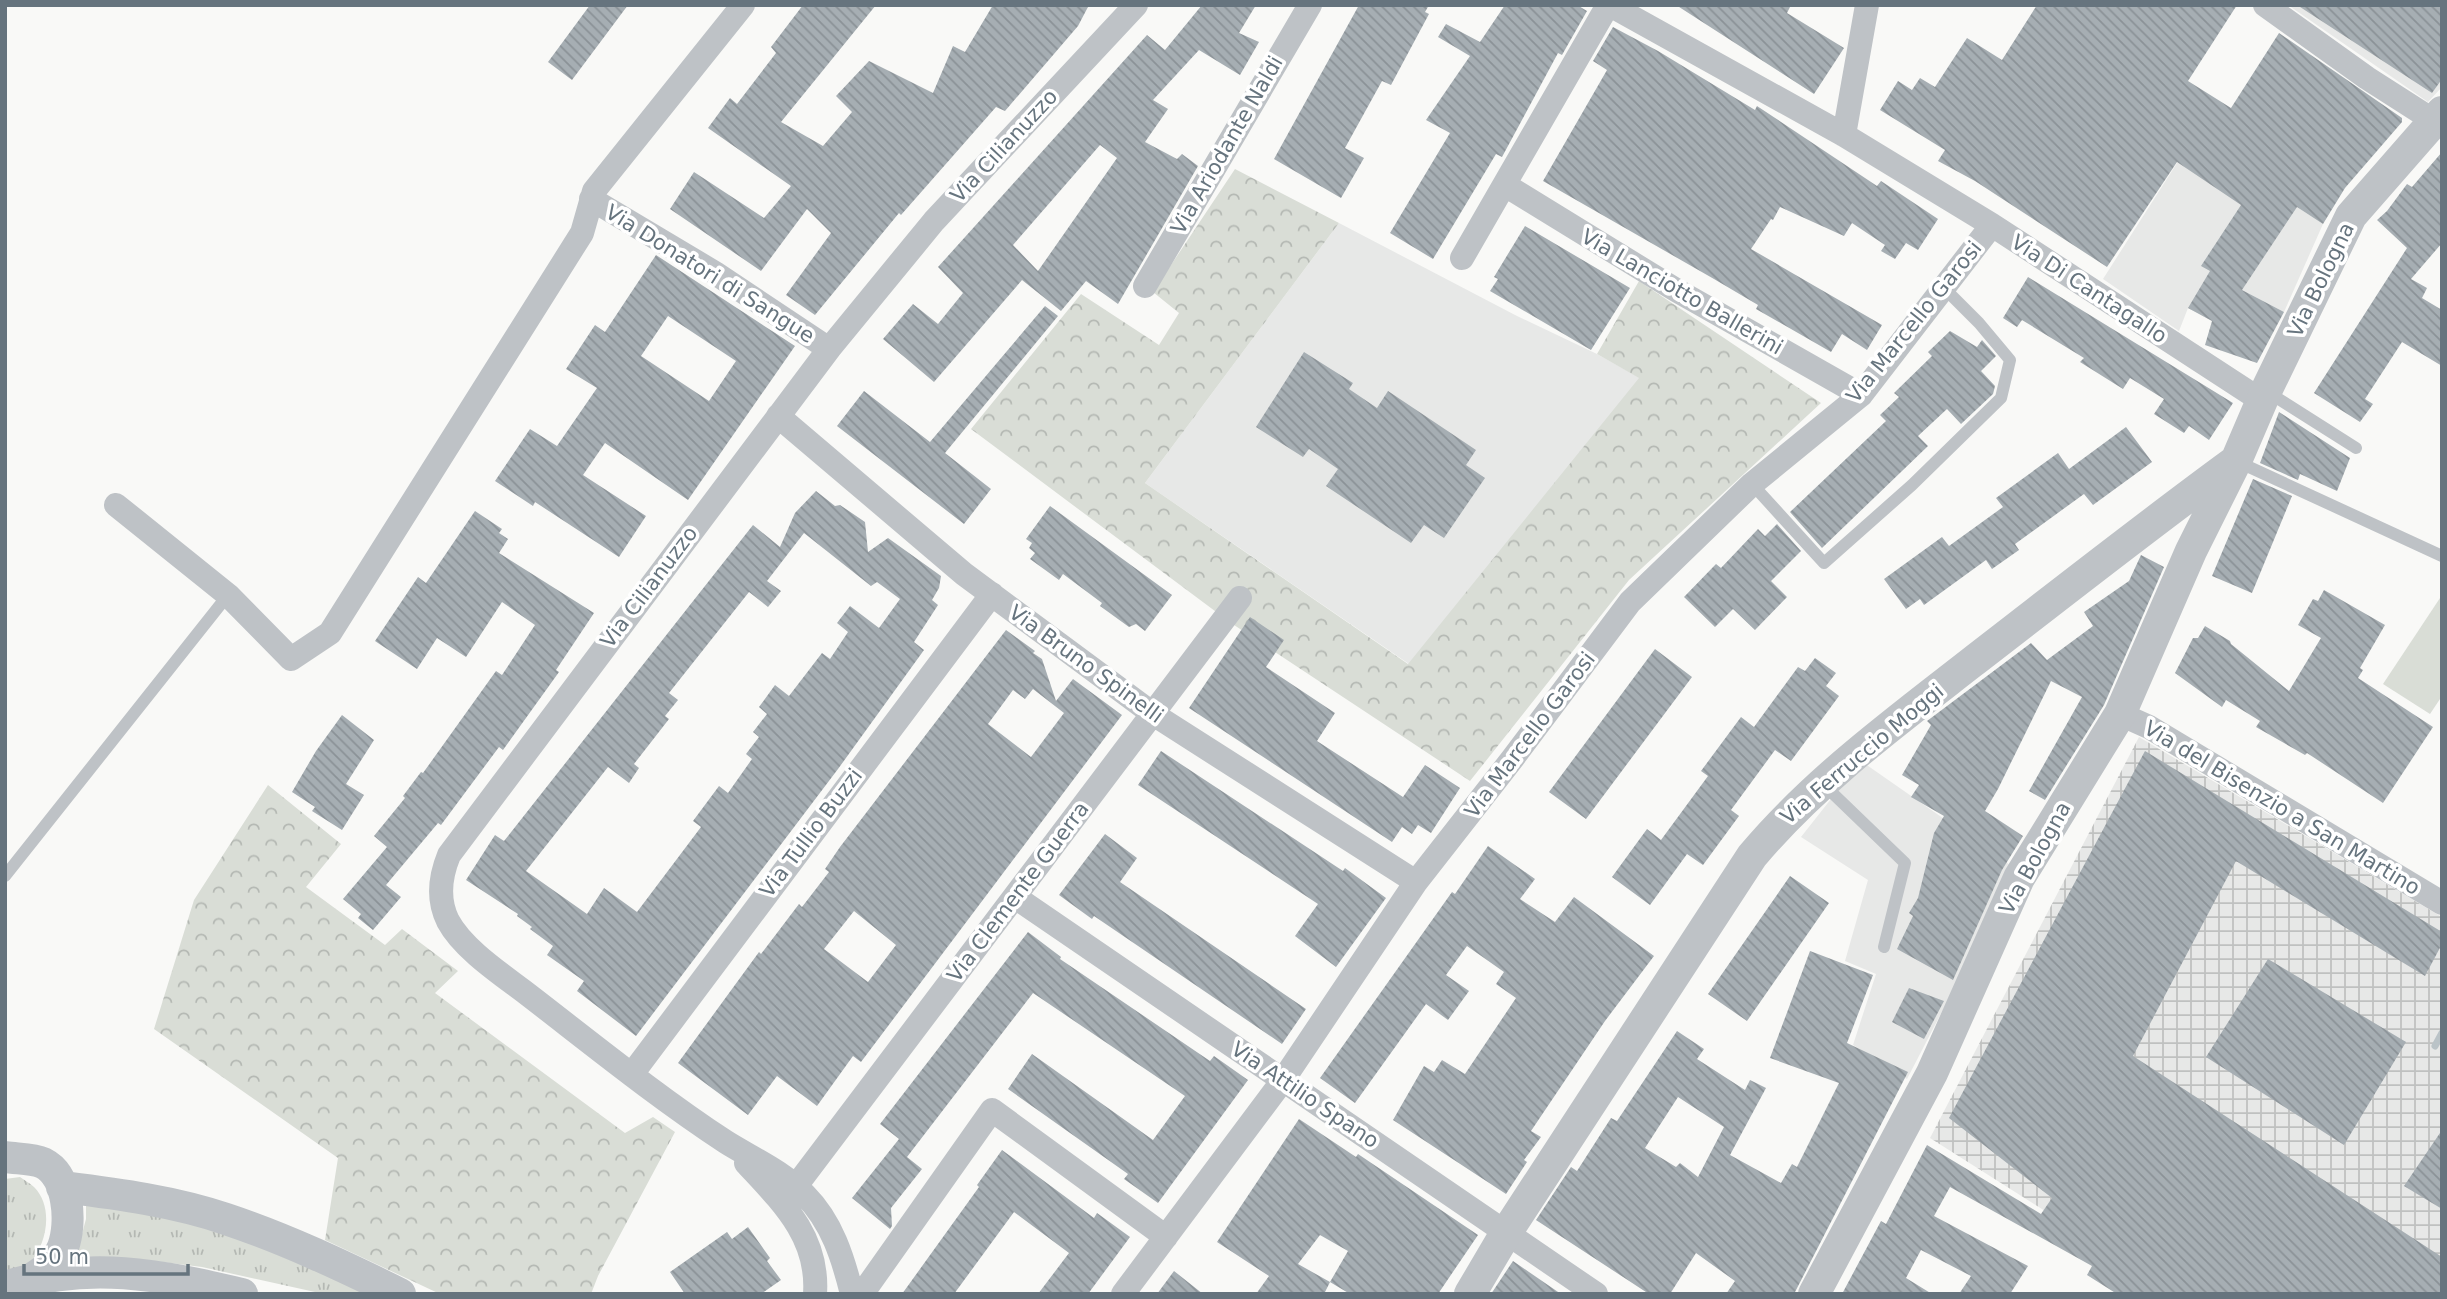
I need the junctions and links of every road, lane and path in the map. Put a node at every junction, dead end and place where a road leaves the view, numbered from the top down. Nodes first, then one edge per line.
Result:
1 (743, 5) edge
2 (1136, 5) edge
3 (1310, 5) edge
4 (1609, 5) edge
5 (1867, 5) edge
6 (2265, 5) edge
7 (2439, 120) edge
8 (1844, 135) junction
9 (1504, 185) junction
10 (591, 199) junction
11 (1992, 225) junction
12 (1462, 258) dead end
13 (1145, 286) dead end
14 (1944, 288) junction
15 (829, 349) junction
16 (1861, 396) junction
17 (2264, 396) junction
18 (778, 416) junction
19 (2356, 448) dead end
20 (2236, 461) junction
21 (1752, 484) junction
22 (116, 505) dead end
23 (2148, 526) junction
24 (2192, 551) junction
25 (2442, 556) edge
26 (992, 594) junction
27 (228, 596) junction
28 (1240, 598) dead end
29 (1153, 714) junction
30 (2120, 714) junction
31 (1824, 785) junction
32 (5, 876) edge
33 (1416, 882) junction
34 (1015, 897) junction
35 (2442, 903) edge
36 (1884, 947) dead end
37 (632, 1074) junction
38 (1283, 1080) junction
39 (727, 1142) junction
40 (5, 1157) edge
41 (796, 1186) junction
42 (62, 1187) junction
43 (1506, 1233) junction
44 (1166, 1237) junction
45 (19, 1283) edge
46 (242, 1294) edge
47 (400, 1294) edge
48 (815, 1294) edge
49 (852, 1294) edge
50 (862, 1294) edge
51 (1123, 1294) edge
52 (1470, 1294) edge
53 (1596, 1294) edge
54 (1814, 1294) edge

1 - 10 street
2 - 15 street, Via Cilianuzzo
3 - 13 street, Via Ariodante Naldi
4 - 8 street, Via Di Cantagallo
4 - 9 street
5 - 8 street
6 - 7 street
7 - 17 street, Via Bologna
8 - 11 street, Via Di Cantagallo
9 - 12 street
9 - 16 street, Via Lanciotto Ballerini
10 - 15 street, Via Donatori di Sangue
10 - 27 street
11 - 14 street, Via Marcello Garosi
11 - 17 street, Via Di Cantagallo
14 - 16 street, Via Marcello Garosi
14 - 21 lane
15 - 18 street, Via Cilianuzzo
16 - 21 street, Via Marcello Garosi
17 - 19 lane
17 - 20 street, Via Bologna
18 - 26 street, Via Bruno Spinelli
18 - 37 street, Via Cilianuzzo
20 - 23 street, Via Ferruccio Moggi
20 - 24 street, Via Bologna
20 - 25 lane
21 - 33 street, Via Marcello Garosi
22 - 27 street
23 - 24 street
23 - 31 street, Via Ferruccio Moggi
24 - 30 street, Via Bologna
26 - 29 street, Via Bruno Spinelli
26 - 37 street, Via Tullio Buzzi
27 - 32 lane
28 - 29 street, Via Clemente Guerra
29 - 33 street, Via Bruno Spinelli
29 - 34 street, Via Clemente Guerra
30 - 35 street, Via del Bisenzio a San Martino
30 - 54 street, Via Bologna
31 - 36 lane
31 - 43 street, Via Ferruccio Moggi
33 - 38 street, Via Marcello Garosi
34 - 38 street, Via Attilio Spano
34 - 41 street, Via Clemente Guerra
37 - 39 street, Via Cilianuzzo
38 - 43 street, Via Attilio Spano
38 - 44 street, Via Marcello Garosi
39 - 41 street, Via Cilianuzzo
39 - 48 street, Via Cilianuzzo
40 - 42 street
41 - 49 street, Via Cilianuzzo
42 - 45 street
42 - 47 street
43 - 52 street, Via Ferruccio Moggi
43 - 53 street, Via Attilio Spano
44 - 50 street
44 - 51 street, Via Marcello Garosi
45 - 46 street

